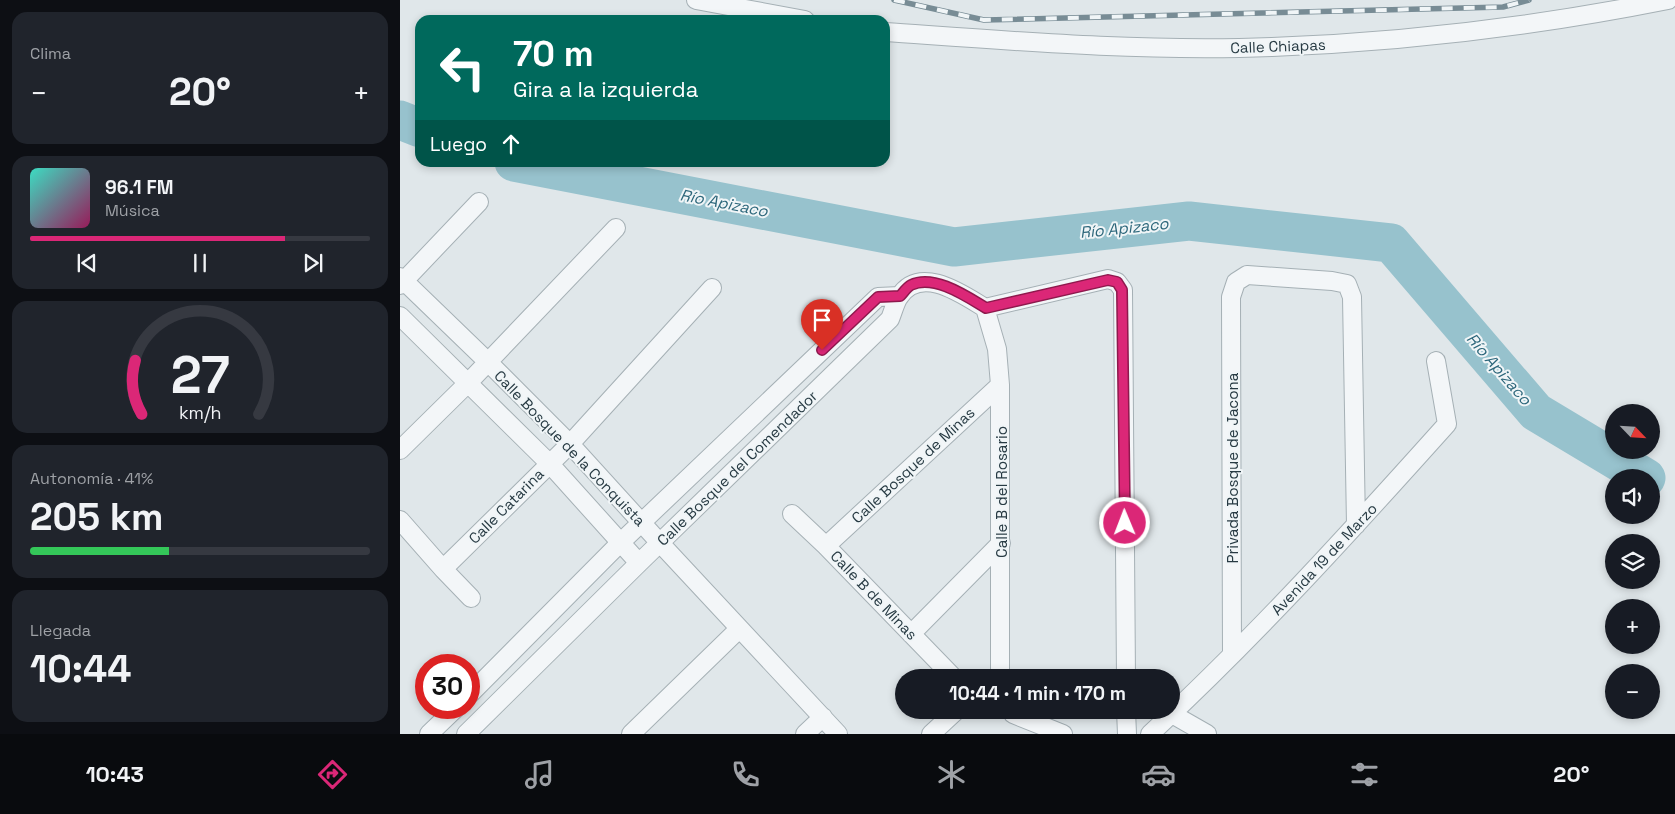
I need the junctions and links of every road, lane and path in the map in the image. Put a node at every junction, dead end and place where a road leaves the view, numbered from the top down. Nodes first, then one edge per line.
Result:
1 (696, 0) edge
2 (1668, 0) edge
3 (778, 15) edge
4 (890, 32) edge
5 (479, 202) dead end
6 (616, 228) dead end
7 (401, 281) edge
8 (712, 288) dead end
9 (900, 296) junction
10 (986, 308) junction
11 (400, 316) edge
12 (1436, 361) dead end
13 (488, 362) junction
14 (467, 384) junction
15 (1000, 385) junction
16 (570, 444) junction
17 (400, 450) edge
18 (549, 463) junction
19 (792, 514) dead end
20 (400, 520) edge
21 (642, 522) junction
22 (1356, 525) junction
23 (620, 543) junction
24 (660, 543) junction
25 (1001, 543) junction
26 (826, 546) junction
27 (639, 563) junction
28 (443, 570) junction
29 (471, 598) dead end
30 (739, 629) junction
31 (911, 634) junction
32 (1232, 655) junction
33 (945, 669) edge
34 (1000, 669) edge
35 (1126, 669) edge
36 (480, 684) edge
37 (1180, 706) edge
38 (823, 717) junction
39 (445, 719) edge
40 (947, 719) edge
41 (1021, 719) edge
42 (1028, 719) edge
43 (1126, 719) edge
44 (1166, 719) edge
45 (1180, 719) edge
46 (430, 734) edge
47 (466, 734) edge
48 (632, 734) edge
49 (805, 734) edge
50 (838, 734) edge
51 (931, 734) edge
52 (1041, 734) edge
53 (1063, 734) edge
54 (1127, 734) edge
55 (1150, 734) edge
56 (1207, 734) edge

1 - 3 street
2 - 4 street, Calle Chiapas
5 - 7 street
6 - 13 street
7 - 13 street, Calle Bosque de la Conquista
8 - 16 street, Calle Catarina
9 - 10 street
9 - 21 street, Calle Bosque del Comendador
9 - 24 street, Calle Bosque del Comendador
10 - 15 street, Calle B del Rosario
10 - 35 street
11 - 14 street, Calle Bosque de la Conquista
12 - 22 street, Avenida 19 de Marzo
13 - 14 street
13 - 16 street, Calle Bosque de la Conquista
14 - 17 street
14 - 18 street, Calle Bosque de la Conquista
15 - 25 street, Calle B del Rosario
15 - 26 street, Calle Bosque de Minas
16 - 18 street, Calle Catarina
16 - 21 street, Calle Bosque de la Conquista
18 - 23 street, Calle Bosque de la Conquista
18 - 28 street, Calle Catarina
19 - 26 street, Calle B de Minas
20 - 28 street
21 - 23 street, Calle Bosque del Comendador
21 - 24 street, Calle Bosque de la Conquista
22 - 32 street, Avenida 19 de Marzo
22 - 32 street, Privada Bosque de Jacona
23 - 27 street, Calle Bosque de la Conquista
23 - 36 street, Calle Bosque del Comendador
24 - 27 street, Calle Bosque del Comendador
24 - 30 street, Calle Bosque de la Conquista
25 - 31 street
25 - 34 street, Calle B del Rosario
26 - 31 street, Calle B de Minas
27 - 47 street, Calle Bosque del Comendador
28 - 29 street
30 - 38 street, Calle Bosque de la Conquista
30 - 48 street
31 - 33 street, Calle B de Minas
32 - 37 street, Avenida 19 de Marzo
38 - 49 street
38 - 50 street, Calle Bosque de la Conquista
39 - 46 street
40 - 51 street
41 - 52 street
42 - 53 street
43 - 54 street
44 - 55 street, Avenida 19 de Marzo
45 - 56 street

